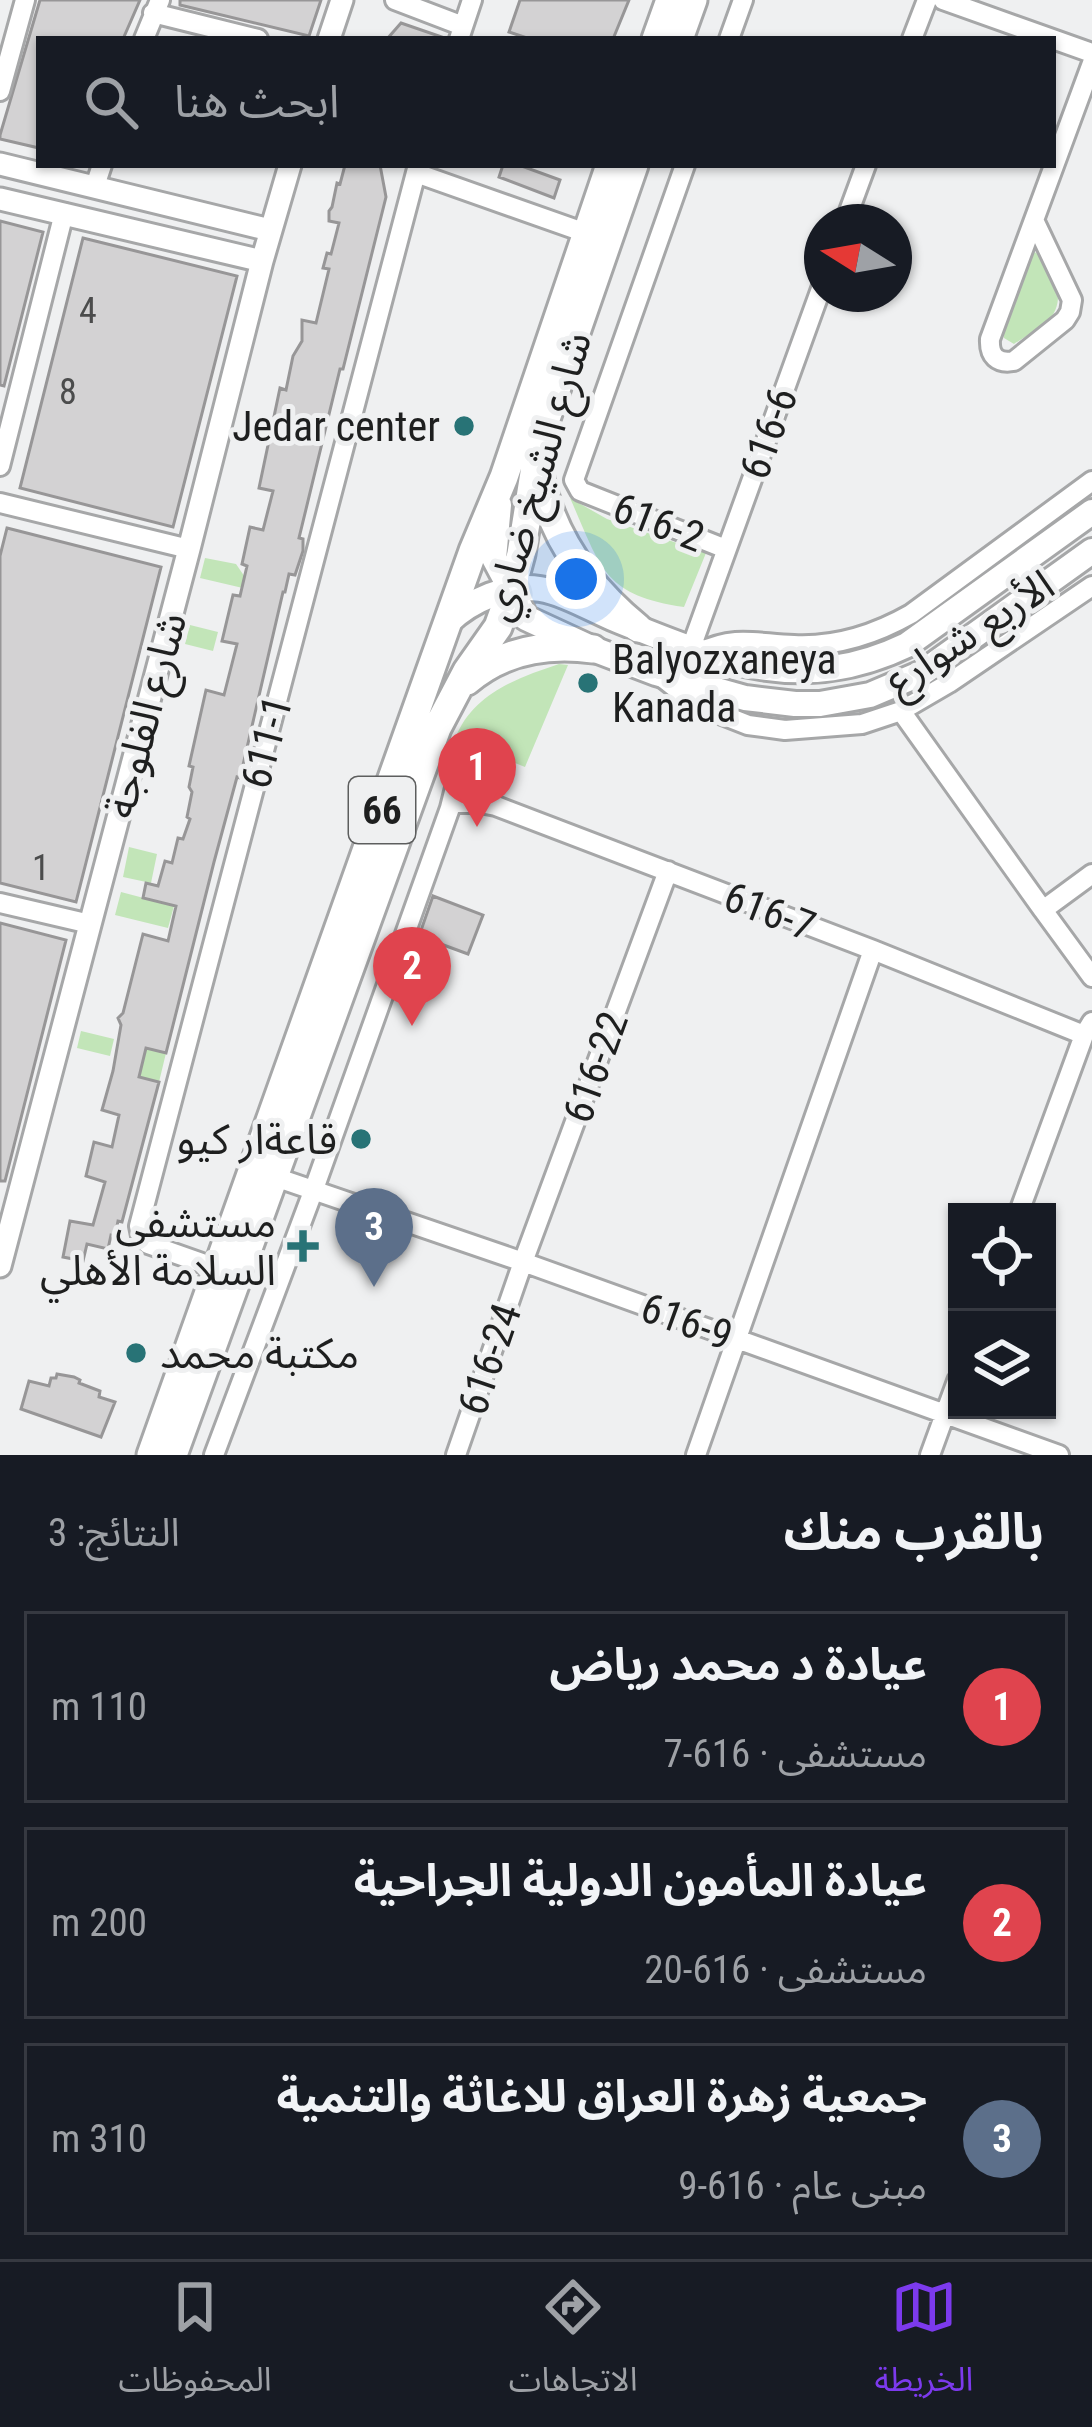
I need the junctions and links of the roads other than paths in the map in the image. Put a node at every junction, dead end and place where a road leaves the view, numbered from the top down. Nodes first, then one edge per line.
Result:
1 (25, 0) edge
2 (342, 0) edge
3 (395, 0) edge
4 (472, 0) edge
5 (670, 0) edge
6 (693, 0) edge
7 (743, 0) edge
8 (927, 0) edge
9 (943, 0) edge
10 (156, 6) edge
11 (461, 33) edge
12 (144, 36) edge
13 (249, 36) edge
14 (330, 36) edge
15 (657, 36) edge
16 (680, 36) edge
17 (730, 36) edge
18 (913, 36) edge
19 (1046, 36) edge
20 (1056, 39) edge
21 (1092, 52) edge
22 (1092, 63) edge
23 (0, 91) edge
24 (1056, 160) edge
25 (0, 164) edge
26 (289, 168) edge
27 (609, 168) edge
28 (633, 168) edge
29 (684, 168) edge
30 (865, 168) edge
31 (1053, 168) edge
32 (417, 169) edge
33 (99, 176) edge
34 (0, 199) edge
35 (852, 204) edge
36 (64, 213) junction
37 (1034, 220) junction
38 (270, 230) junction
39 (586, 233) junction
40 (262, 261) junction
41 (813, 312) edge
42 (535, 458) junction
43 (0, 466) edge
44 (503, 477) junction
45 (1092, 482) edge
46 (0, 503) edge
47 (1092, 512) edge
48 (189, 549) junction
49 (726, 549) junction
50 (1092, 551) edge
51 (1092, 586) edge
52 (512, 591) junction
53 (448, 622) junction
54 (638, 628) junction
55 (593, 649) junction
56 (696, 650) junction
57 (656, 673) junction
58 (455, 692) junction
59 (902, 710) junction
60 (452, 803) junction
61 (489, 804) junction
62 (668, 872) junction
63 (1092, 874) edge
64 (0, 903) edge
65 (1043, 910) junction
66 (90, 924) junction
67 (873, 950) junction
68 (1092, 977) edge
69 (1088, 1028) edge
70 (272, 1176) junction
71 (314, 1189) junction
72 (1022, 1203) edge
73 (523, 1262) junction
74 (0, 1266) edge
75 (219, 1268) junction
76 (736, 1339) junction
77 (948, 1406) edge
78 (945, 1414) junction
79 (151, 1455) edge
80 (173, 1455) edge
81 (214, 1455) edge
82 (456, 1455) edge
83 (696, 1455) edge
84 (930, 1455) edge
85 (1059, 1455) edge

1 - 23 street
2 - 14 street
3 - 11 street
4 - 11 street
5 - 15 main road
6 - 16 main road
7 - 17 street
8 - 18 street
9 - 19 street
10 - 12 street
10 - 13 street
20 - 21 street
22 - 24 street
25 - 33 street
26 - 38 street, شارع الفلوجة
27 - 39 main road, شارع الشيخ ضاري / 66
28 - 42 main road, شارع الشيخ ضاري / 66
29 - 49 street, 616-2
30 - 35 street
31 - 37 street
32 - 39 street
32 - 75 street, 611-1
33 - 38 street
34 - 36 street
36 - 40 street
36 - 43 street
37 - 37 street
38 - 40 street, شارع الفلوجة
39 - 44 main road, شارع الشيخ ضاري / 66
40 - 48 street, شارع الفلوجة
41 - 49 street, 616-6
42 - 52 main road, شارع الشيخ ضاري / 66
42 - 54 main road
44 - 52 main road
44 - 53 main road, شارع الشيخ ضاري / 66
45 - 56 street
46 - 48 street
47 - 56 main road, الأربع شوارع
48 - 66 street, شارع الفلوجة
49 - 56 street, 616-6
50 - 57 main road, الأربع شوارع
51 - 59 street
52 - 53 main road
52 - 54 main road, الأربع شوارع
52 - 55 main road, الأربع شوارع
52 - 58 main road, شارع الشيخ ضاري / 66
53 - 75 main road, شارع الشيخ ضاري / 66
54 - 56 main road, الأربع شوارع
55 - 57 main road, الأربع شوارع
55 - 58 main road
57 - 59 street
58 - 70 main road, شارع الشيخ ضاري / 66
59 - 65 street
60 - 61 street, 616-7
60 - 61 street
60 - 71 street
61 - 62 street, 616-7
62 - 67 street, 616-7
62 - 73 street, 616-22
63 - 65 street
64 - 66 street
65 - 68 street
66 - 74 street, شارع الفلوجة
67 - 69 street, 616-7
67 - 76 street
69 - 72 street
70 - 71 street, 616-9
70 - 80 main road, شارع الشيخ ضاري / 66
71 - 73 street, 616-9
71 - 81 street
73 - 76 street, 616-9
73 - 82 street, 616-24
75 - 79 main road, شارع الشيخ ضاري / 66
76 - 78 street, 616-9
76 - 83 street
77 - 78 street
78 - 84 street
78 - 85 street, 616-9

